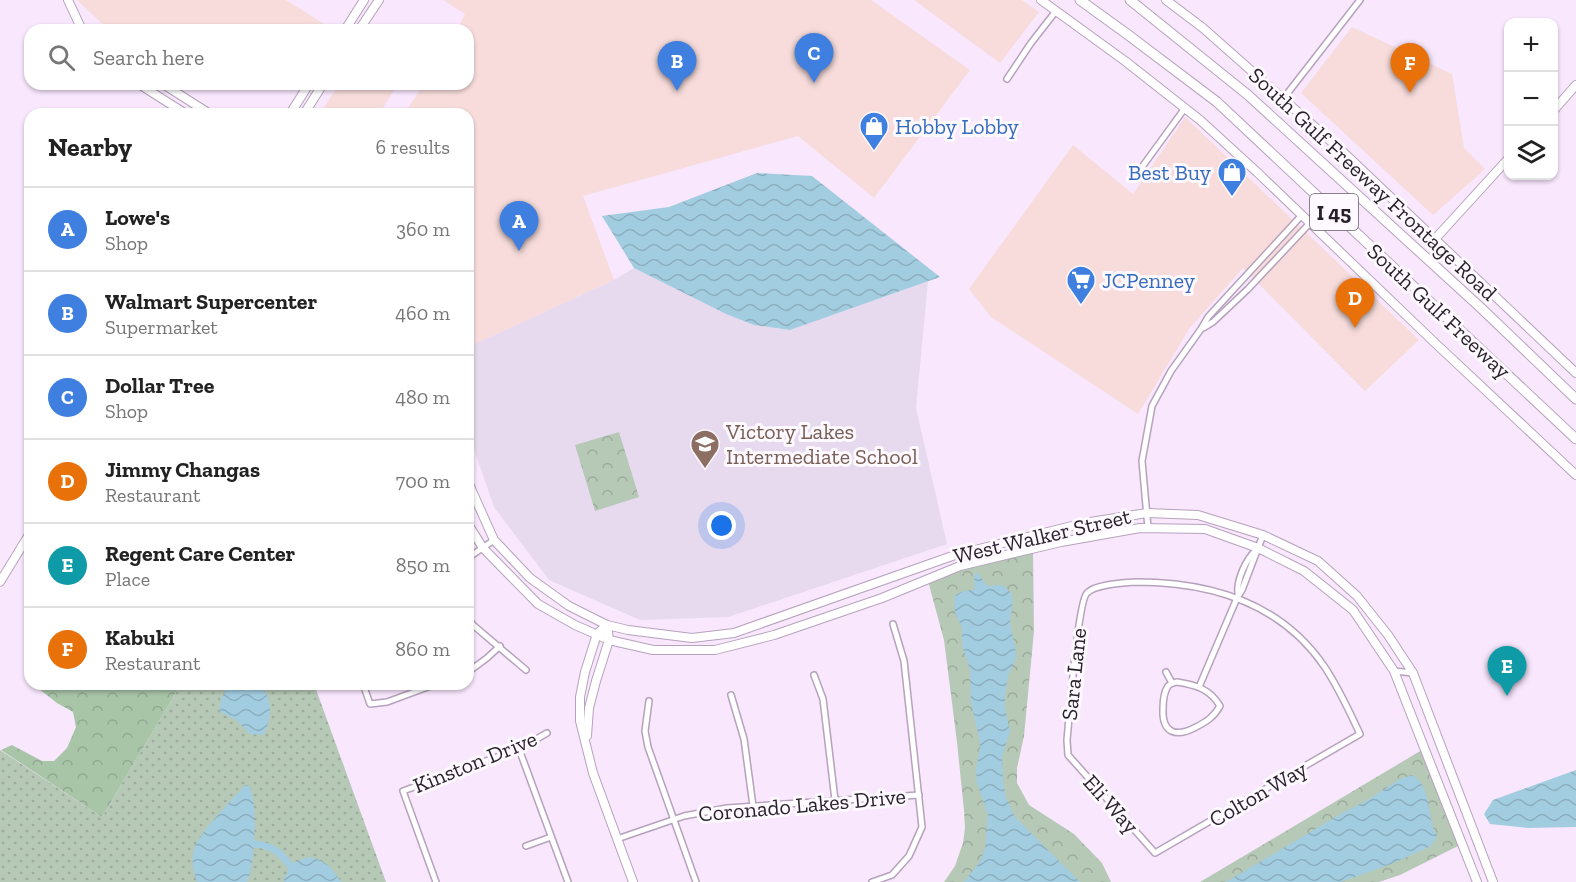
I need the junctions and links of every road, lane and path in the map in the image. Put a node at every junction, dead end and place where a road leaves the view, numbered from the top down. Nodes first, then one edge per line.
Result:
1 (68, 0) edge
2 (364, 0) edge
3 (379, 0) edge
4 (1041, 0) edge
5 (1080, 0) edge
6 (1130, 0) edge
7 (1166, 0) edge
8 (1360, 0) edge
9 (1056, 11) junction
10 (80, 24) edge
11 (349, 24) edge
12 (363, 24) edge
13 (1007, 79) dead end
14 (1576, 85) edge
15 (148, 90) edge
16 (172, 90) edge
17 (305, 90) edge
18 (319, 90) edge
19 (1283, 99) junction
20 (1558, 105) edge
21 (177, 108) edge
22 (201, 108) edge
23 (294, 108) edge
24 (308, 108) edge
25 (1185, 108) junction
26 (1504, 164) edge
27 (1134, 178) dead end
28 (1302, 215) junction
29 (1310, 223) junction
30 (1435, 239) junction
31 (1201, 329) junction
32 (1576, 373) edge
33 (1576, 399) edge
34 (1576, 439) edge
35 (1576, 475) edge
36 (474, 495) edge
37 (1147, 513) junction
38 (1148, 528) junction
39 (474, 534) edge
40 (1263, 535) junction
41 (494, 540) junction
42 (24, 543) edge
43 (483, 548) junction
44 (1258, 548) junction
45 (474, 554) edge
46 (0, 582) edge
47 (1237, 596) junction
48 (607, 624) junction
49 (893, 624) dead end
50 (474, 625) edge
51 (597, 634) junction
52 (609, 639) junction
53 (500, 646) junction
54 (474, 668) edge
55 (526, 669) dead end
56 (1394, 671) junction
57 (1166, 672) dead end
58 (1413, 673) junction
59 (814, 675) dead end
60 (1172, 683) junction
61 (1199, 687) junction
62 (365, 690) edge
63 (420, 690) edge
64 (731, 695) dead end
65 (649, 701) dead end
66 (1229, 705) dead end
67 (1220, 706) junction
68 (547, 733) dead end
69 (587, 744) junction
70 (519, 749) junction
71 (1068, 755) joint
72 (919, 795) junction
73 (835, 800) junction
74 (753, 806) junction
75 (674, 819) junction
76 (551, 837) junction
77 (617, 839) junction
78 (526, 846) dead end
79 (1155, 853) joint
80 (436, 882) edge
81 (568, 882) edge
82 (633, 882) edge
83 (696, 882) edge
84 (872, 882) edge
85 (1477, 882) edge
86 (1494, 882) edge

1 - 10 street
2 - 11 street
3 - 12 street
4 - 9 street
5 - 34 highway, South Gulf Freeway / I 45
6 - 33 highway, South Gulf Freeway / I 45
7 - 19 street, South Gulf Freeway Frontage Road
8 - 19 street
9 - 13 street
9 - 25 street
14 - 20 street
15 - 21 street
16 - 22 street
17 - 23 street
18 - 24 street
19 - 30 street, South Gulf Freeway Frontage Road
25 - 27 street
25 - 28 street
26 - 30 street
28 - 29 street
28 - 31 street
29 - 31 street
29 - 35 street
30 - 32 street, South Gulf Freeway Frontage Road
31 - 37 street
36 - 41 street, West Walker Street
37 - 38 street
37 - 40 street, West Walker Street
37 - 48 street, West Walker Street
38 - 44 street, West Walker Street
38 - 52 street, West Walker Street
39 - 43 street, West Walker Street
40 - 44 street
40 - 58 street, West Walker Street
41 - 43 street
41 - 48 street, West Walker Street
42 - 46 street
43 - 45 street
43 - 51 street, West Walker Street
44 - 47 street
44 - 56 street, West Walker Street
47 - 61 street
47 - 71 street, Sara Lane
47 - 79 street, Colton Way
48 - 51 street
48 - 52 street
49 - 72 street
50 - 53 street
51 - 52 street, West Walker Street
51 - 69 street
52 - 69 street
53 - 54 street
53 - 55 street
56 - 58 street
56 - 85 street, West Walker Street
57 - 60 street
58 - 86 street, West Walker Street
59 - 73 street
60 - 61 street
60 - 67 street
61 - 67 street
62 - 63 street
64 - 74 street
65 - 75 street
66 - 67 street
68 - 70 street, Kinston Drive
69 - 77 street
70 - 76 street
70 - 80 street, Kinston Drive
71 - 79 street, Eli Way
72 - 73 street, Coronado Lakes Drive
72 - 84 street
73 - 74 street, Coronado Lakes Drive
74 - 75 street, Coronado Lakes Drive
75 - 77 street, Coronado Lakes Drive
75 - 83 street
76 - 78 street
76 - 81 street
77 - 82 street

